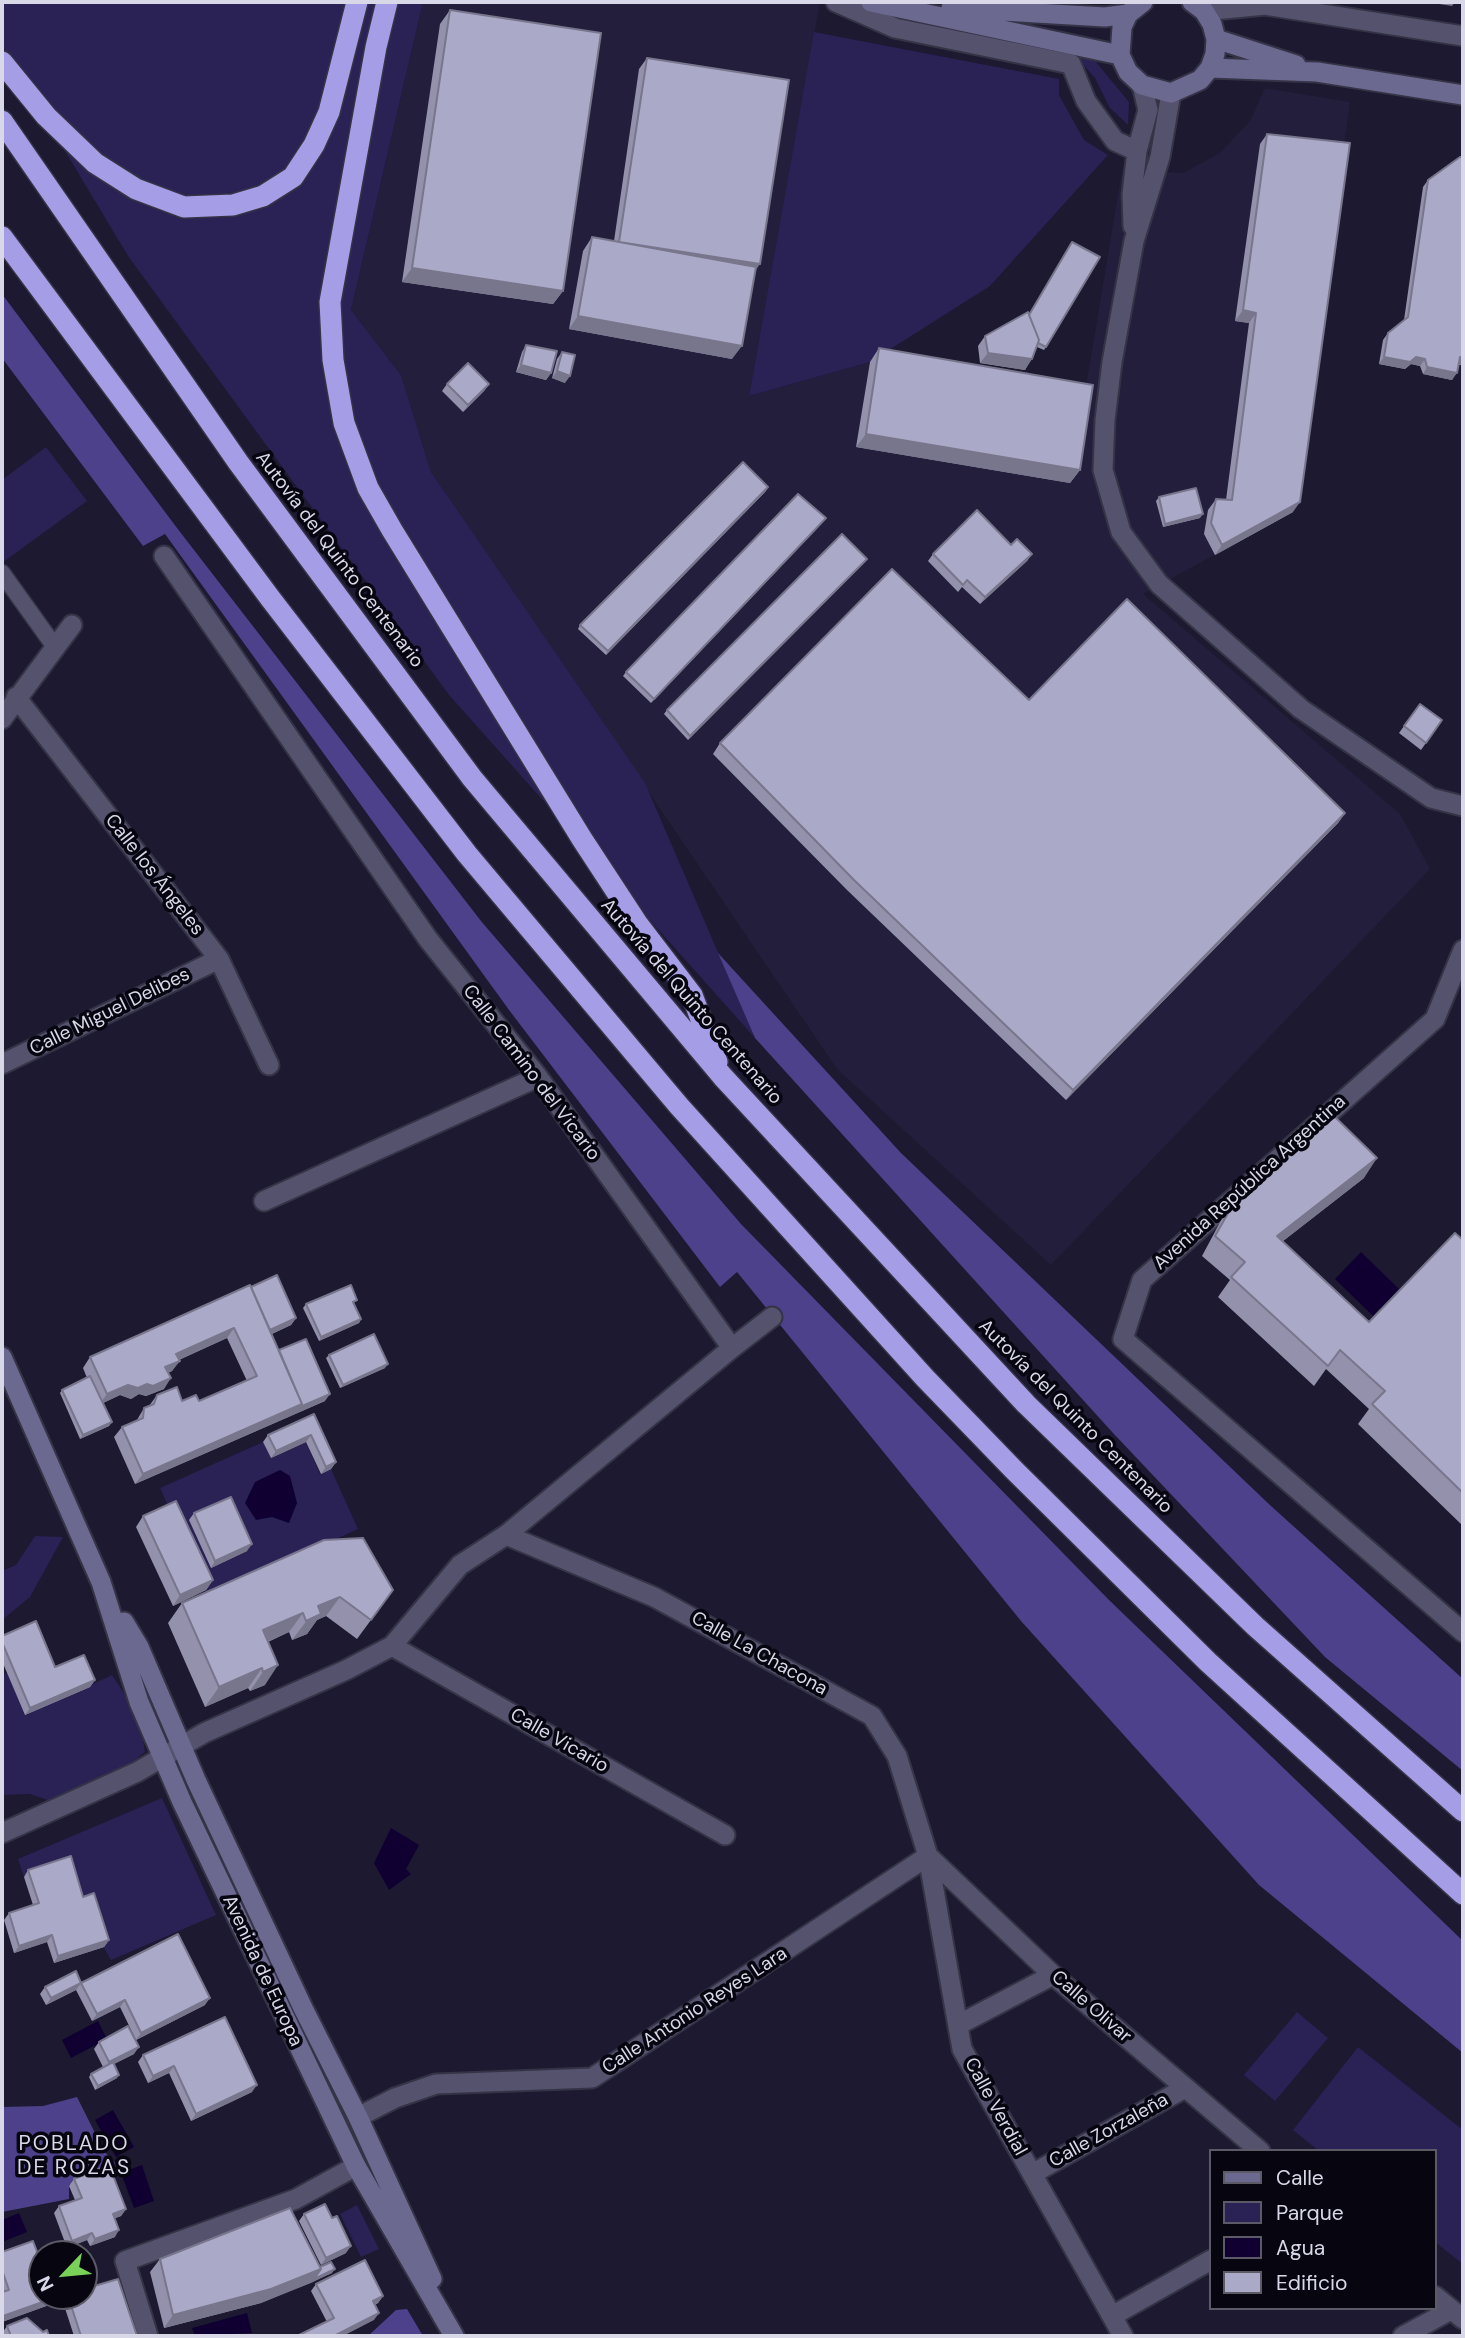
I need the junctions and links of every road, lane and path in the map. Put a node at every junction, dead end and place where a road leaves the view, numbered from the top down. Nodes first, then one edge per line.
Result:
1 (341, 2) edge
2 (357, 2) edge
3 (387, 2) edge
4 (836, 2) edge
5 (871, 2) edge
6 (1137, 5) edge
7 (900, 6) junction
8 (1198, 6) edge
9 (1081, 8) edge
10 (348, 29) junction
11 (1463, 36) edge
12 (1216, 39) junction
13 (1120, 55) junction
14 (2, 62) edge
15 (1210, 68) junction
16 (1317, 72) junction
17 (1142, 85) junction
18 (1171, 93) junction
19 (1463, 95) edge
20 (2, 121) edge
21 (1138, 151) junction
22 (2, 237) edge
23 (1134, 242) junction
24 (164, 556) dead end
25 (2, 573) edge
26 (72, 625) dead end
27 (55, 647) junction
28 (16, 697) junction
29 (2, 719) edge
30 (1463, 806) edge
31 (1463, 950) edge
32 (219, 959) junction
33 (2, 1064) edge
34 (269, 1065) dead end
35 (538, 1077) junction
36 (723, 1077) junction
37 (264, 1200) dead end
38 (772, 1317) dead end
39 (732, 1348) junction
40 (2, 1357) edge
41 (506, 1535) junction
42 (104, 1590) junction
43 (1463, 1632) edge
44 (121, 1637) junction
45 (392, 1646) junction
46 (184, 1739) junction
47 (161, 1763) junction
48 (1463, 1811) edge
49 (2, 1833) edge
50 (725, 1835) dead end
51 (928, 1856) junction
52 (1463, 1894) edge
53 (275, 1949) junction
54 (1053, 1975) junction
55 (958, 2025) junction
56 (304, 2061) junction
57 (1185, 2088) junction
58 (358, 2117) junction
59 (1258, 2149) edge
60 (356, 2166) junction
61 (1032, 2174) junction
62 (1210, 2261) edge
63 (1437, 2298) edge
64 (1457, 2315) edge
65 (1112, 2316) junction
66 (148, 2336) edge
67 (454, 2336) edge
68 (1123, 2336) edge
69 (1403, 2336) edge

1 - 10 highway
2 - 10 highway
3 - 36 highway
4 - 21 street
5 - 7 main road
6 - 9 main road
6 - 13 main road
7 - 9 main road
7 - 13 main road
8 - 11 street
8 - 12 main road
10 - 14 highway
12 - 15 main road
12 - 16 main road
13 - 17 main road
15 - 16 main road
15 - 18 main road
16 - 19 main road
17 - 18 main road
17 - 21 street
18 - 23 street
20 - 36 highway, Autovía del Quinto Centenario
21 - 23 street
22 - 52 highway
23 - 30 street
24 - 35 street, Calle Camino del Vicario
25 - 27 street
26 - 27 street
27 - 28 street
28 - 29 street
28 - 32 street, Calle los Ángeles
31 - 43 street, Avenida República Argentina
32 - 33 street, Calle Miguel Delibes
32 - 34 street, Calle los Ángeles
35 - 37 street
35 - 39 street, Calle Camino del Vicario
36 - 48 highway, Autovía del Quinto Centenario
38 - 39 street
39 - 41 street
40 - 42 main road, Avenida de Europa
41 - 45 street
41 - 51 street, Calle La Chacona
42 - 44 main road, Avenida de Europa
42 - 46 main road, Avenida de Europa
44 - 46 main road
44 - 47 main road, Avenida de Europa
45 - 46 street
45 - 50 street, Calle Vicario
46 - 47 street
46 - 53 main road, Avenida de Europa
47 - 49 street
47 - 53 main road
47 - 56 main road, Avenida de Europa
51 - 54 street, Calle Olivar
51 - 55 street, Calle Verdial
51 - 58 street, Calle Antonio Reyes Lara
53 - 58 main road, Avenida de Europa
54 - 55 street
54 - 57 street, Calle Olivar
55 - 61 street, Calle Verdial
56 - 58 main road
56 - 60 main road, Avenida de Europa
57 - 59 street, Calle Olivar
57 - 61 street, Calle Zorzaleña
58 - 67 main road, Avenida de Europa
60 - 66 street
60 - 67 main road, Avenida de Europa
61 - 65 street, Calle Verdial
62 - 65 street
63 - 64 street
64 - 69 street
65 - 68 street, Calle Verdial

